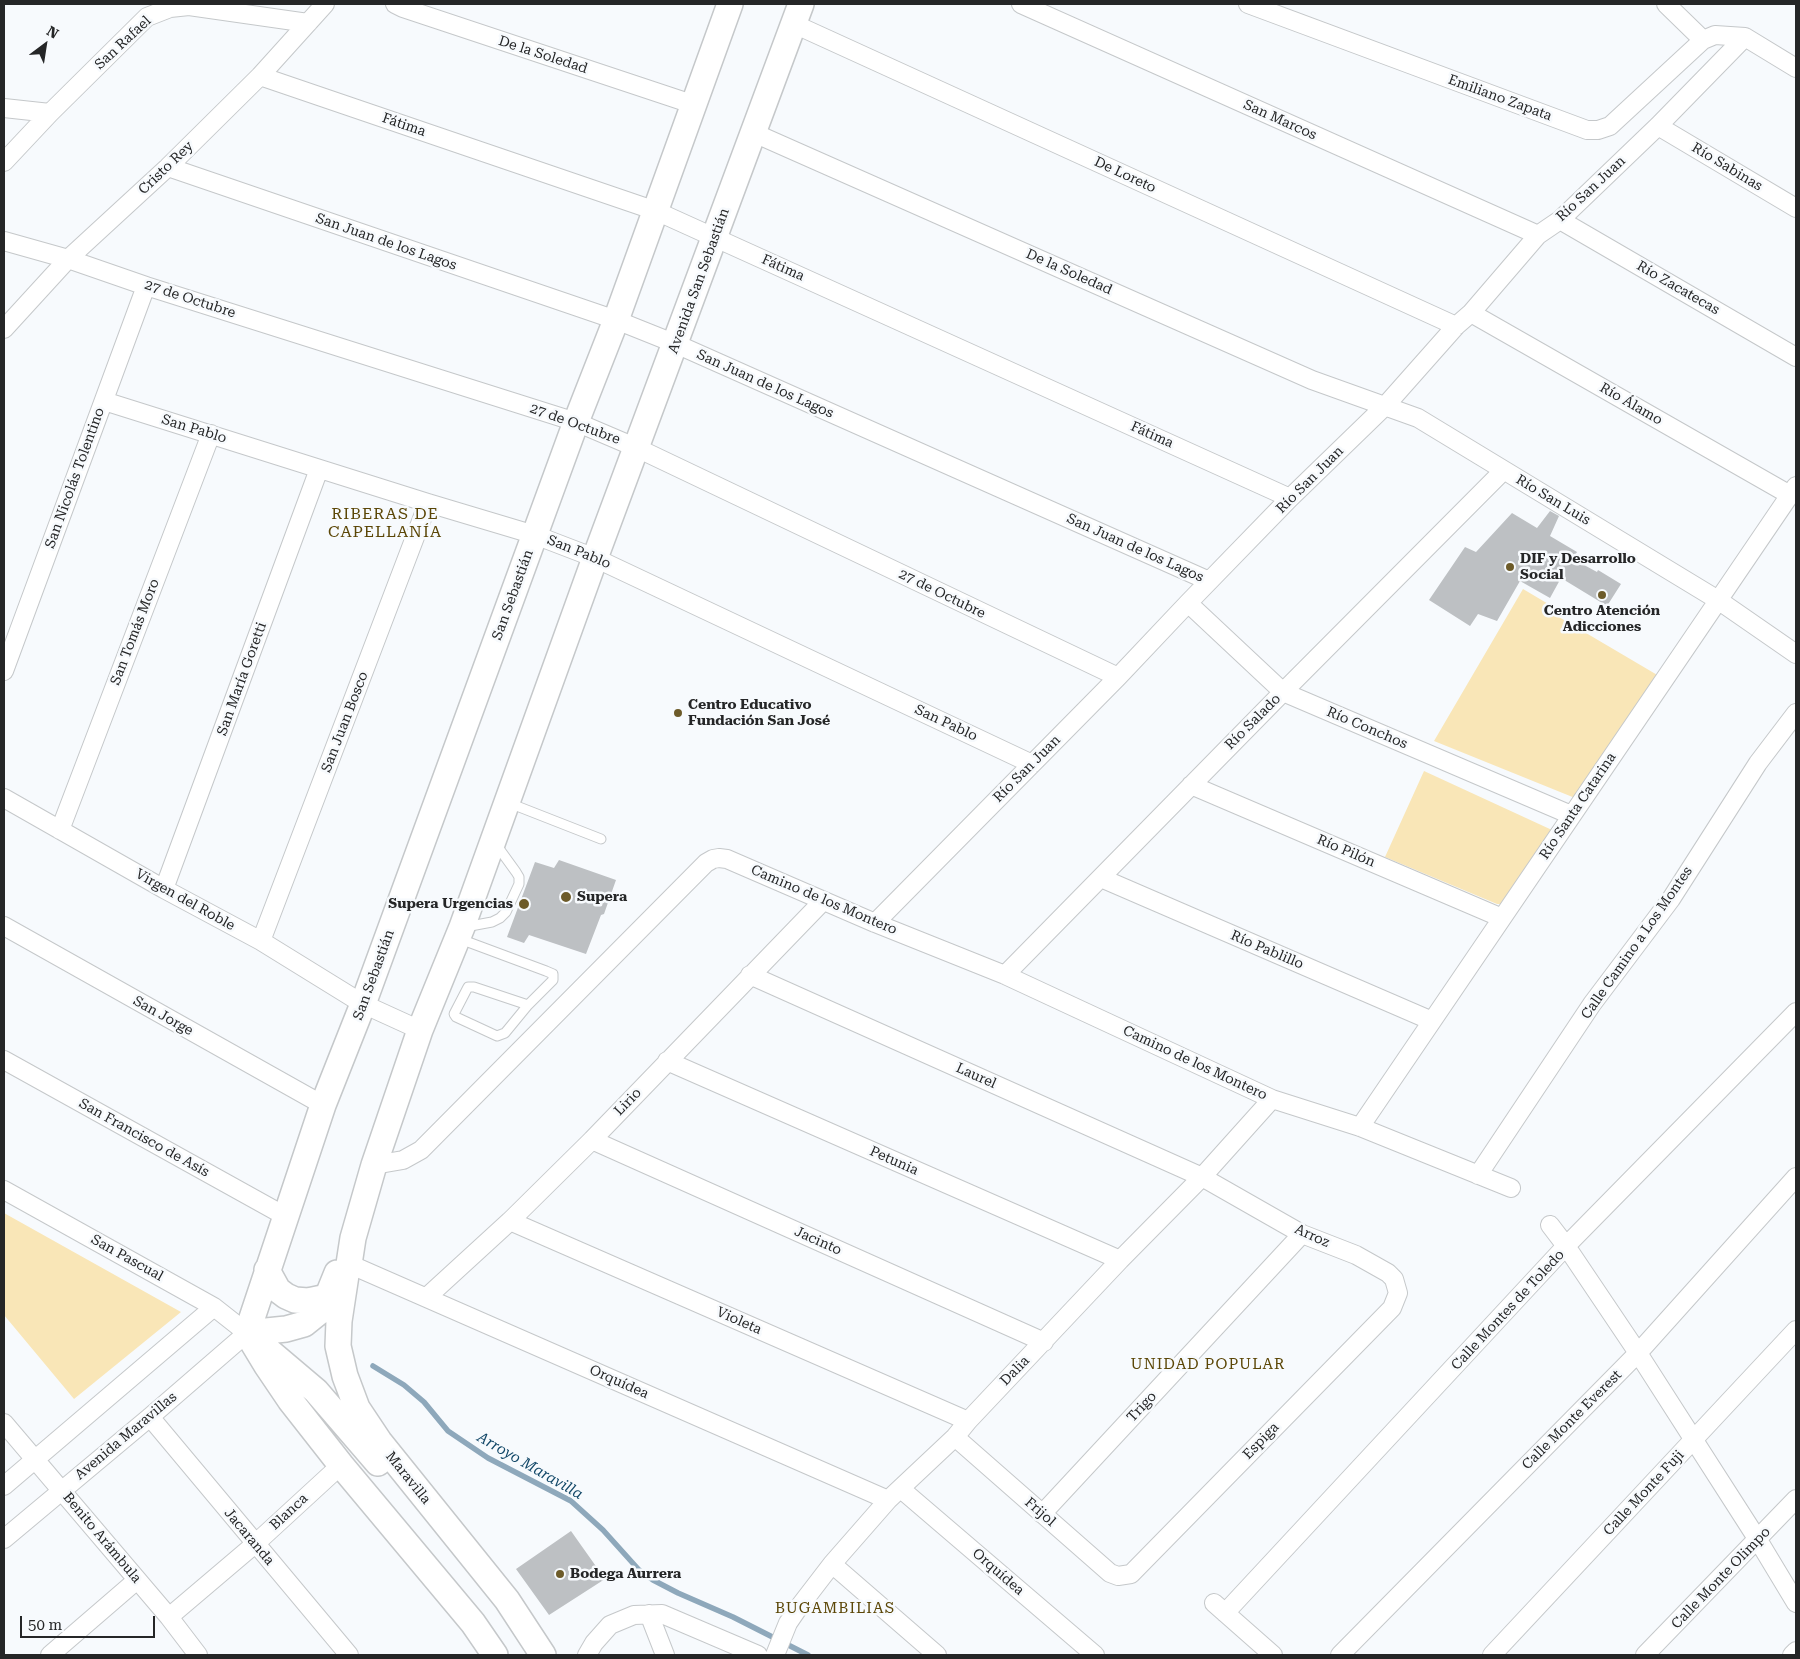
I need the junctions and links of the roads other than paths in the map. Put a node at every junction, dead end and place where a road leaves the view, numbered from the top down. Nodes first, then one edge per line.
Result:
1 (325, 4) edge
2 (395, 4) edge
3 (730, 4) edge
4 (1021, 4) edge
5 (1248, 4) edge
6 (1666, 4) edge
7 (798, 14) edge
8 (308, 23) junction
9 (1745, 37) junction
10 (1703, 40) junction
11 (1796, 68) edge
12 (260, 76) junction
13 (692, 104) junction
14 (4, 108) edge
15 (50, 113) junction
16 (1658, 126) junction
17 (754, 133) junction
18 (4, 162) edge
19 (168, 167) junction
20 (1796, 208) edge
21 (656, 211) junction
22 (1560, 220) junction
23 (1538, 236) junction
24 (715, 238) junction
25 (4, 241) edge
26 (68, 259) junction
27 (146, 286) junction
28 (1471, 313) junction
29 (616, 320) junction
30 (1456, 326) junction
31 (4, 329) edge
32 (676, 344) junction
33 (1796, 357) edge
34 (104, 401) junction
35 (1386, 405) junction
36 (576, 422) junction
37 (210, 434) junction
38 (637, 448) junction
39 (319, 469) junction
40 (1504, 470) junction
41 (1793, 490) edge
42 (1290, 498) junction
43 (428, 503) junction
44 (536, 534) junction
45 (595, 558) junction
46 (1209, 581) junction
47 (1718, 600) junction
48 (1188, 603) junction
49 (1796, 654) edge
50 (4, 671) edge
51 (1118, 678) junction
52 (1282, 692) junction
53 (1796, 713) edge
54 (1032, 764) junction
55 (1191, 785) junction
56 (4, 798) edge
57 (507, 802) junction
58 (1571, 815) junction
59 (60, 830) junction
60 (601, 839) dead end
61 (493, 840) junction
62 (1101, 878) junction
63 (164, 889) junction
64 (823, 901) junction
65 (1502, 918) junction
66 (875, 923) junction
67 (4, 926) edge
68 (460, 932) junction
69 (261, 941) junction
70 (1005, 975) junction
71 (750, 976) junction
72 (364, 1004) junction
73 (528, 1005) junction
74 (1796, 1012) edge
75 (1432, 1021) junction
76 (420, 1030) junction
77 (4, 1060) edge
78 (667, 1062) junction
79 (1272, 1099) junction
80 (323, 1105) junction
81 (1360, 1127) junction
82 (592, 1140) junction
83 (374, 1165) junction
84 (1478, 1175) junction
85 (1202, 1177) junction
86 (1796, 1177) edge
87 (1511, 1188) dead end
88 (4, 1190) edge
89 (285, 1216) junction
90 (510, 1221) junction
91 (1550, 1225) dead end
92 (1302, 1234) junction
93 (352, 1238) junction
94 (1566, 1246) junction
95 (1120, 1260) junction
96 (348, 1269) junction
97 (268, 1270) junction
98 (327, 1297) junction
99 (427, 1297) junction
100 (214, 1307) junction
101 (1392, 1308) joint
102 (1796, 1330) edge
103 (247, 1332) junction
104 (1044, 1342) junction
105 (1638, 1353) junction
106 (150, 1418) junction
107 (968, 1421) junction
108 (4, 1423) edge
109 (955, 1438) junction
110 (1693, 1440) junction
111 (35, 1460) junction
112 (341, 1465) junction
113 (4, 1486) edge
114 (901, 1489) junction
115 (61, 1490) junction
116 (426, 1499) junction
117 (1796, 1499) edge
118 (888, 1500) junction
119 (1042, 1514) junction
120 (4, 1539) edge
121 (1758, 1540) junction
122 (255, 1544) junction
123 (832, 1564) junction
124 (1131, 1574) joint
125 (137, 1580) junction
126 (1796, 1603) edge
127 (649, 1614) junction
128 (168, 1617) junction
129 (1796, 1651) edge
130 (50, 1655) edge
131 (198, 1655) edge
132 (348, 1655) edge
133 (496, 1655) edge
134 (543, 1655) edge
135 (587, 1655) edge
136 (665, 1655) edge
137 (758, 1655) edge
138 (775, 1655) edge
139 (937, 1655) edge
140 (1095, 1655) edge
141 (1273, 1655) edge
142 (1340, 1655) edge
143 (1492, 1655) edge
144 (1645, 1655) edge
145 (1792, 1655) edge

1 - 8 street, Cristo Rey
2 - 13 street, De la Soledad
3 - 13 main road
4 - 23 street, San Marcos
5 - 10 street, Emiliano Zapata
6 - 10 street
7 - 17 main road, Avenida San Sebastián
7 - 30 street, De Loreto
8 - 12 street, Cristo Rey
8 - 15 street, San Rafael
9 - 10 street
9 - 11 street
9 - 16 street, Río San Juan
12 - 19 street, Cristo Rey
12 - 21 street, Fátima
13 - 21 main road
14 - 15 street
15 - 18 street, San Rafael
16 - 20 street, Río Sabinas
16 - 22 street, Río San Juan
17 - 24 main road, Avenida San Sebastián
17 - 35 street, De la Soledad
19 - 26 street, Cristo Rey
19 - 29 street, San Juan de los Lagos
21 - 24 street, Fátima
21 - 29 main road
22 - 23 street, Río San Juan
22 - 33 street, Río Zacatecas
23 - 28 street, Río San Juan
24 - 32 main road, Avenida San Sebastián
24 - 42 street, Fátima
25 - 26 street, 27 de Octubre
26 - 27 street, 27 de Octubre
26 - 31 street, Cristo Rey
27 - 34 street, San Nicolás Tolentino
27 - 36 street, 27 de Octubre
28 - 30 street, Río San Juan
28 - 41 street, Río Álamo
29 - 32 street, San Juan de los Lagos
29 - 36 main road
30 - 35 street, Río San Juan
32 - 38 main road, Avenida San Sebastián
32 - 46 street, San Juan de los Lagos
34 - 37 street, San Pablo
34 - 50 street, San Nicolás Tolentino
35 - 40 street, Río San Luis
35 - 42 street, Río San Juan
36 - 38 street, 27 de Octubre
36 - 44 main road
37 - 39 street, San Pablo
37 - 59 street, San Tomás Moro
38 - 45 main road, Avenida San Sebastián
38 - 51 street, 27 de Octubre
39 - 43 street, San Pablo
39 - 63 street, San María Goretti
40 - 47 street, Río San Luis
40 - 52 street, Río Salado
41 - 47 street, Río Santa Catarina
42 - 46 street, Río San Juan
43 - 44 street, San Pablo
43 - 69 street, San Juan Bosco
44 - 45 street, San Pablo
44 - 72 main road, San Sebastián
45 - 54 street, San Pablo
45 - 57 main road
46 - 48 street, Río San Juan
47 - 49 street, Río San Luis
47 - 58 street, Río Santa Catarina
48 - 51 street, Río San Juan
48 - 52 street, Río Conchos
51 - 54 street, Río San Juan
52 - 55 street, Río Salado
52 - 58 street, Río Conchos
53 - 84 street, Calle Camino a Los Montes
54 - 66 street, Río San Juan
55 - 62 street, Río Salado
55 - 65 street, Río Pilón
56 - 59 street, Virgen del Roble
57 - 60 lane
57 - 61 main road
58 - 65 street, Río Santa Catarina
59 - 63 street, Virgen del Roble
61 - 68 main road
61 - 68 lane
62 - 70 street, Río Salado
62 - 75 street, Río Pablillo
63 - 69 street, Virgen del Roble
64 - 66 street, Camino de los Montero
64 - 71 street, Lirio
64 - 83 street, Camino de los Montero
65 - 75 street, Río Santa Catarina
66 - 70 street, Camino de los Montero
67 - 80 street, San Jorge
68 - 73 lane
68 - 76 main road
69 - 72 street, Virgen del Roble
70 - 79 street, Camino de los Montero
71 - 78 street, Lirio
71 - 85 street, Laurel
72 - 76 street, Virgen del Roble
72 - 80 main road, San Sebastián
73 - 73 lane
74 - 94 street, Calle Montes de Toledo
75 - 81 street, Río Santa Catarina
76 - 83 main road
77 - 89 street, San Francisco de Asís
78 - 82 street, Lirio
78 - 95 street, Petunia
79 - 81 street, Camino de los Montero
79 - 85 street, Dalia
80 - 89 main road, San Sebastián
81 - 84 street, Camino de los Montero
82 - 90 street, Lirio
82 - 104 street, Jacinto
83 - 93 main road
84 - 87 street, Camino de los Montero
85 - 92 street, Arroz
85 - 95 street, Dalia
86 - 105 street, Calle Monte Everest
88 - 100 street, San Pascual
89 - 97 main road, San Sebastián
90 - 99 street, Lirio
90 - 107 street, Violeta
91 - 94 street
92 - 101 street, Arroz
92 - 119 street, Trigo
93 - 96 main road
93 - 98 main road
94 - 105 street
94 - 141 street, Calle Montes de Toledo
95 - 104 street, Dalia
96 - 99 street, Orquídea
96 - 116 main road, Maravilla
97 - 98 main road
97 - 103 main road, San Sebastián
98 - 103 main road
99 - 118 street, Orquídea
100 - 103 street, San Pascual
100 - 111 street
101 - 124 street, Espiga
102 - 110 street, Calle Monte Fuji
103 - 106 street, Avenida Maravillas
103 - 112 main road
103 - 116 main road
104 - 107 street, Dalia
105 - 110 street
105 - 142 street, Calle Monte Everest
106 - 115 street, Avenida Maravillas
106 - 122 street, Jacaranda
107 - 109 street, Dalia
108 - 111 street, Benito Arámbula
109 - 114 street, Dalia
109 - 119 street, Frijol
110 - 121 street
110 - 143 street, Calle Monte Fuji
111 - 113 street
111 - 115 street, Benito Arámbula
112 - 122 street, Blanca
112 - 133 main road
114 - 118 street, Dalia
114 - 140 street, Orquídea
115 - 120 street, Avenida Maravillas
115 - 125 street, Benito Arámbula
116 - 134 main road, Maravilla
117 - 121 street, Calle Monte Olimpo
118 - 123 street, Dalia
119 - 124 street, Frijol
121 - 126 street
121 - 144 street, Calle Monte Olimpo
122 - 128 street, Blanca
122 - 132 street, Jacaranda
123 - 138 street, Dalia
123 - 139 street
125 - 128 street, Benito Arámbula
125 - 130 street
127 - 135 street
127 - 136 street
127 - 137 street
128 - 131 street, Benito Arámbula
129 - 145 street

